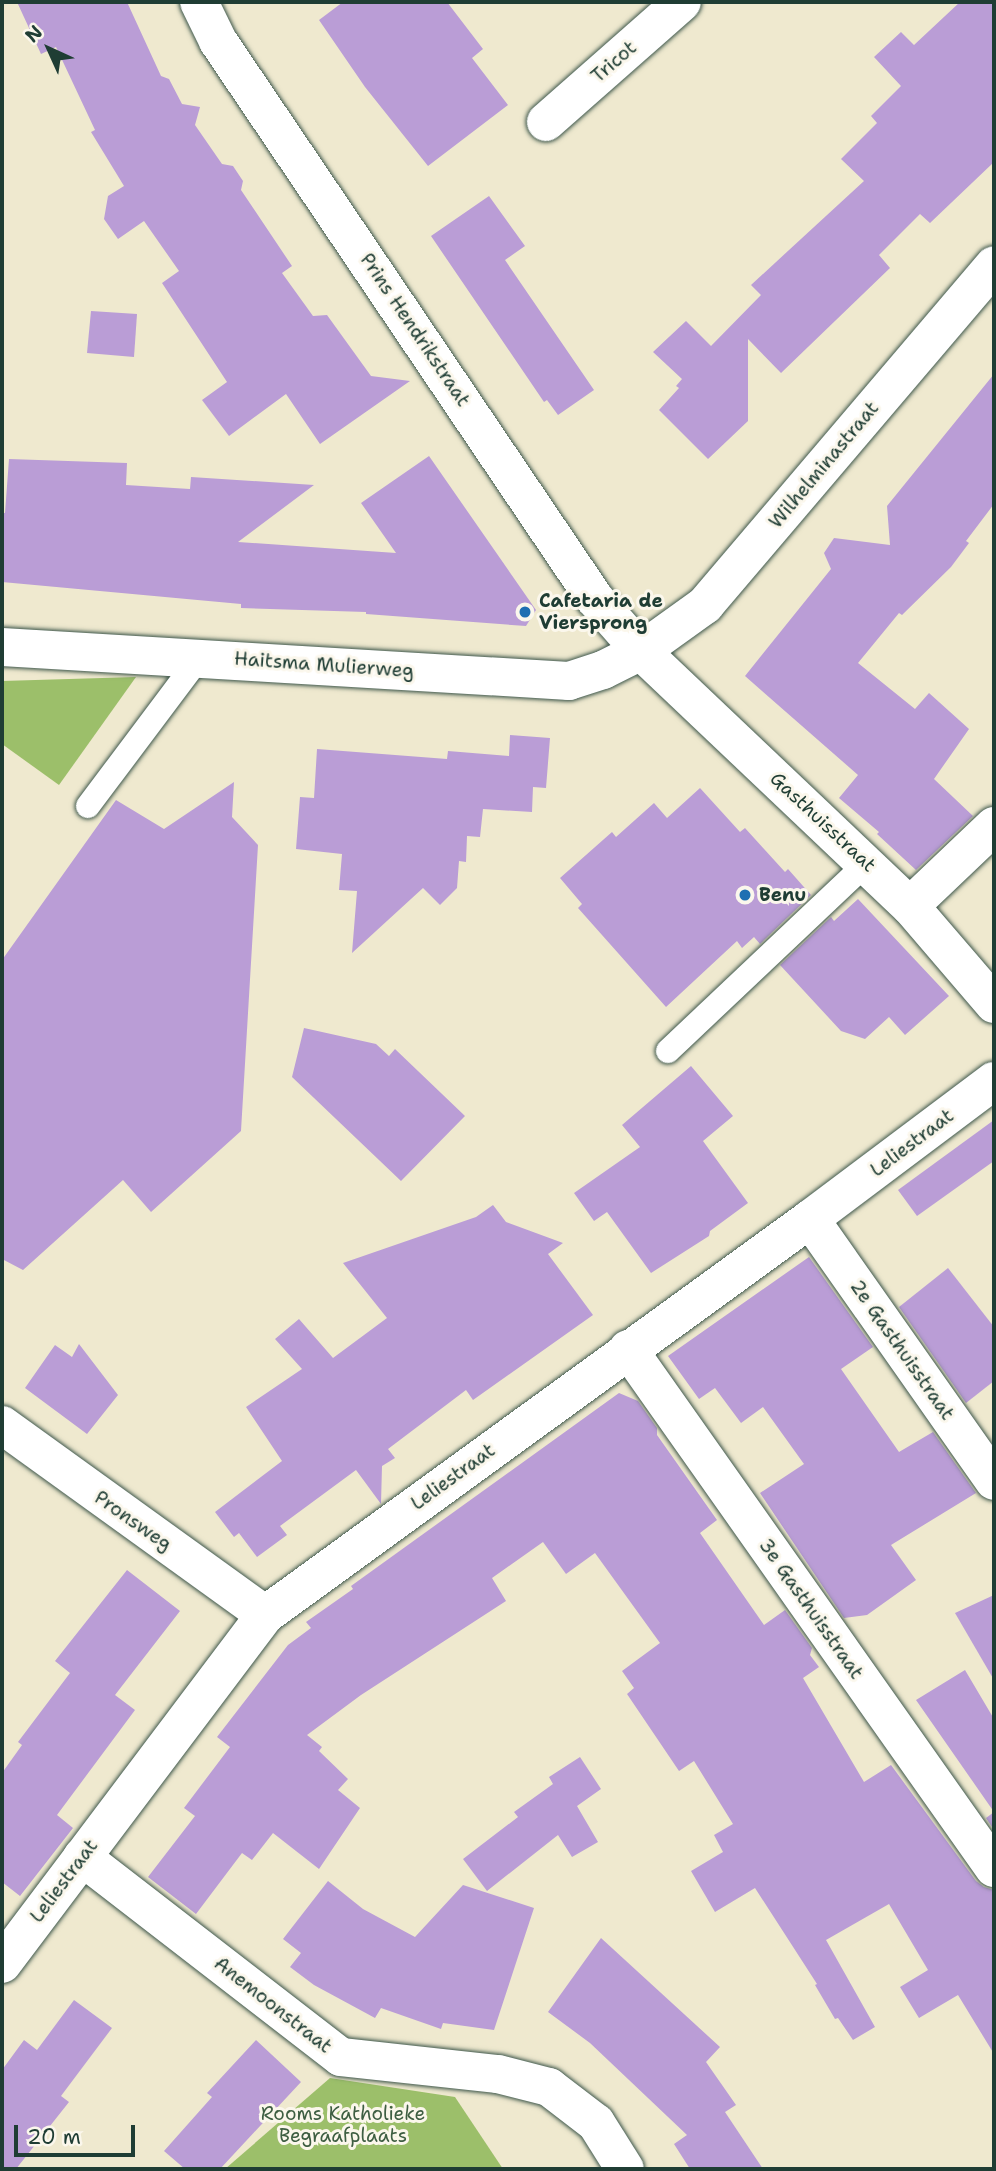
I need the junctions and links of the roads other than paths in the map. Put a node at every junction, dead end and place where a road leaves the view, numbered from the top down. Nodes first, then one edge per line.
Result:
1 (199, 2) edge
2 (682, 2) edge
3 (546, 122) dead end
4 (994, 265) edge
5 (2, 647) edge
6 (641, 651) junction
7 (200, 657) junction
8 (88, 806) dead end
9 (994, 826) edge
10 (867, 863) junction
11 (911, 906) junction
12 (994, 1004) edge
13 (668, 1051) dead end
14 (994, 1081) edge
15 (810, 1219) junction
16 (628, 1349) junction
17 (2, 1425) edge
18 (994, 1481) edge
19 (265, 1615) junction
20 (82, 1857) junction
21 (994, 1868) edge
22 (2, 1964) edge
23 (625, 2169) edge

1 - 6 street, Prins Hendrikstraat
2 - 3 street, Tricot
4 - 6 street, Wilhelminastraat
5 - 7 street, Haitsma Mulierweg
6 - 7 street, Haitsma Mulierweg
6 - 10 street, Gasthuisstraat
7 - 8 lane
9 - 11 street
10 - 11 street, Gasthuisstraat
10 - 13 lane
11 - 12 street, Gasthuisstraat
14 - 15 street, Leliestraat
15 - 16 street, Leliestraat
15 - 18 street, 2e Gasthuisstraat
16 - 19 street, Leliestraat
16 - 21 street, 3e Gasthuisstraat
17 - 19 street, Pronsweg
19 - 20 street, Leliestraat
20 - 22 street, Leliestraat
20 - 23 street, Anemoonstraat

